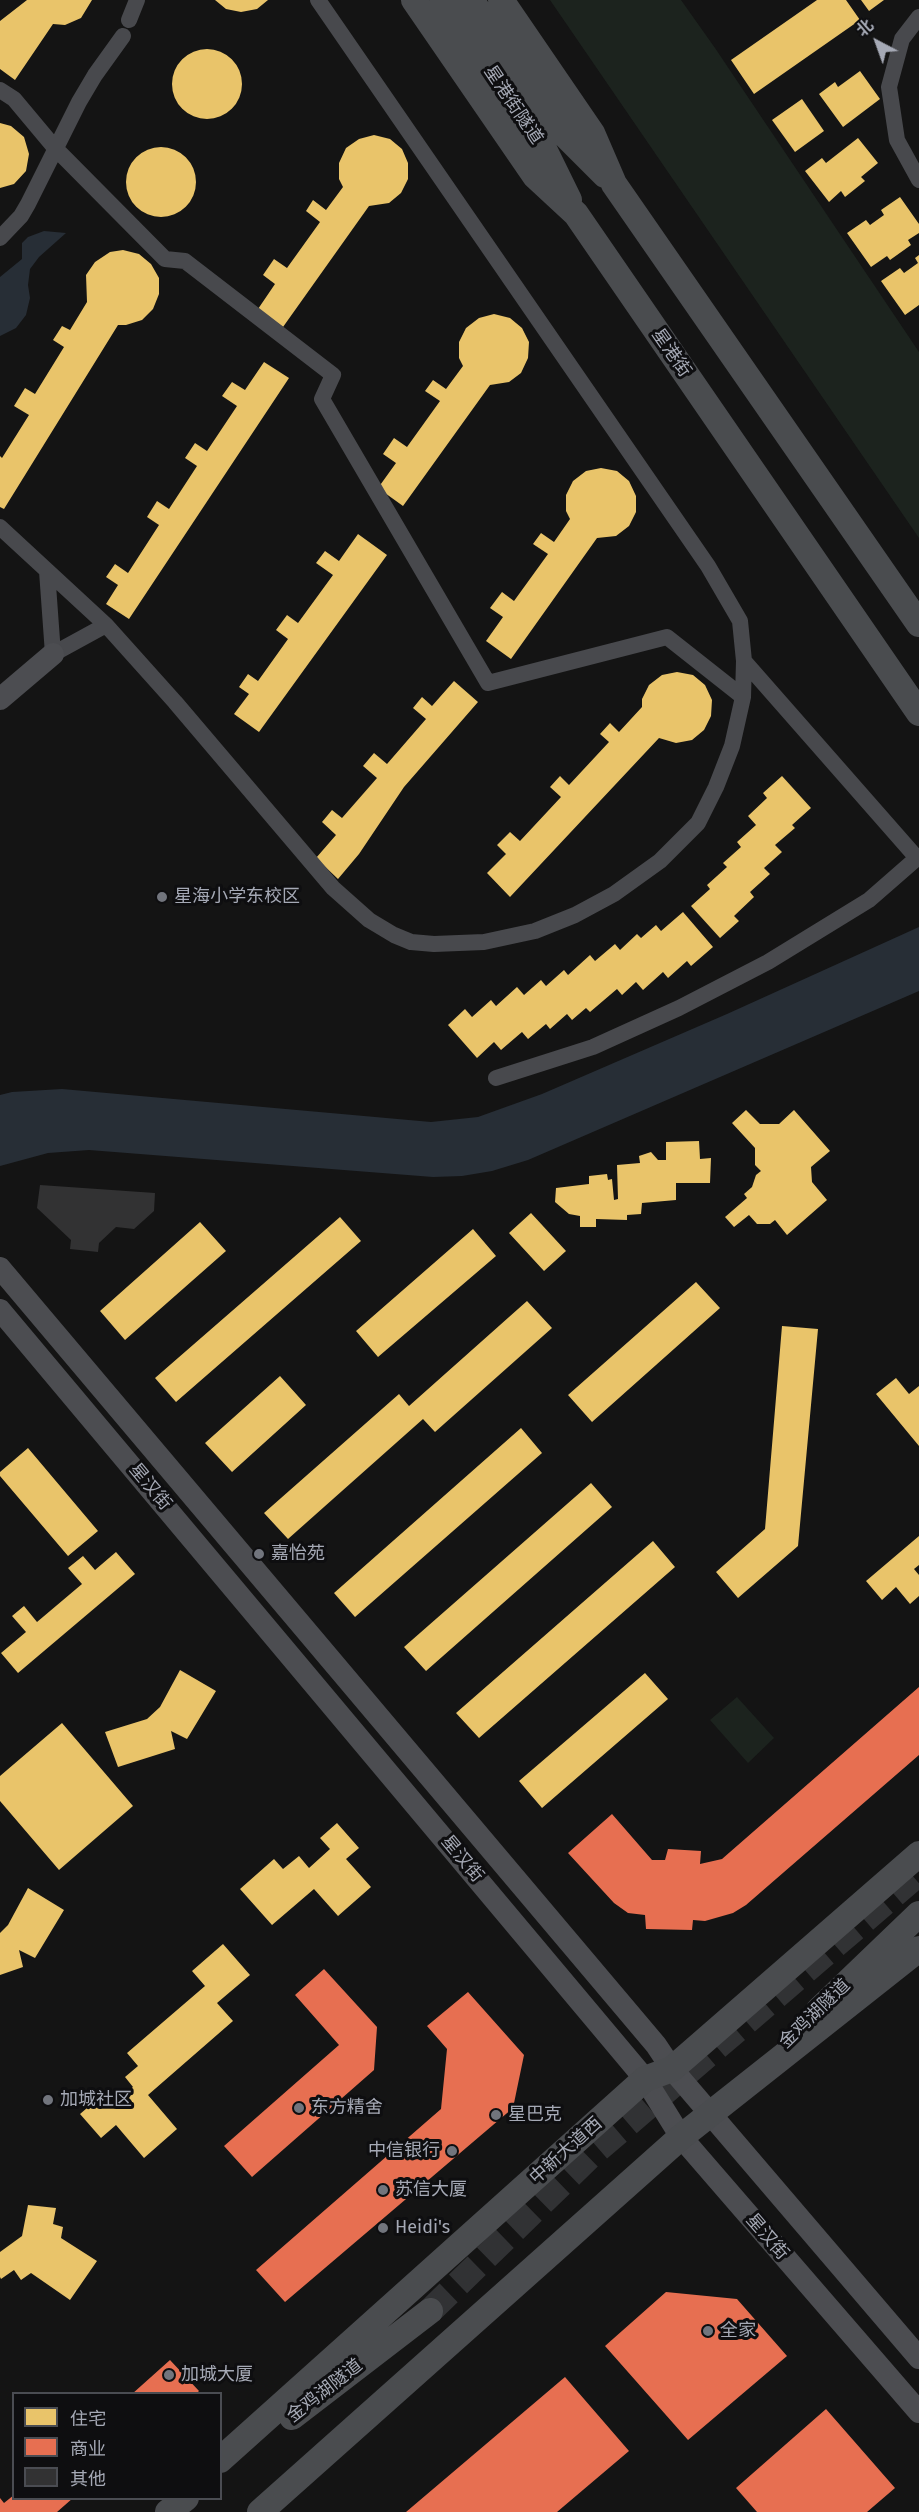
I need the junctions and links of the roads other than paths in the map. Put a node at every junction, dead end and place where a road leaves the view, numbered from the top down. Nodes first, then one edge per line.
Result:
1 (137, 0) edge
2 (318, 0) edge
3 (414, 0) edge
4 (442, 0) edge
5 (471, 0) edge
6 (501, 0) edge
7 (919, 17) edge
8 (129, 20) dead end
9 (123, 36) dead end
10 (0, 90) edge
11 (55, 148) junction
12 (919, 180) edge
13 (614, 184) junction
14 (576, 214) junction
15 (0, 238) edge
16 (0, 527) edge
17 (46, 571) junction
18 (919, 624) edge
19 (106, 625) junction
20 (53, 654) junction
21 (744, 661) junction
22 (743, 697) junction
23 (0, 699) edge
24 (919, 713) edge
25 (496, 1078) dead end
26 (0, 1268) edge
27 (0, 1310) edge
28 (919, 1854) edge
29 (919, 1914) edge
30 (919, 1949) edge
31 (672, 2069) junction
32 (645, 2079) junction
33 (711, 2114) junction
34 (681, 2137) junction
35 (430, 2311) tunnel mouth
36 (919, 2358) edge
37 (919, 2412) edge
38 (222, 2458) edge
39 (222, 2470) edge
40 (177, 2500) edge
41 (185, 2500) edge
42 (163, 2512) edge
43 (168, 2512) edge
44 (260, 2512) edge

1 - 8 street
2 - 21 street
3 - 14 main road, 星港街
4 - 14 main road, 星港街隧道
5 - 13 main road, 星港街隧道
6 - 13 main road
7 - 12 street
9 - 11 street
10 - 11 street
11 - 15 street
11 - 22 street
13 - 18 main road
14 - 24 main road, 星港街
16 - 17 street
17 - 19 street
17 - 20 street
19 - 20 street
19 - 22 street
20 - 23 main road
21 - 22 street
21 - 25 street
26 - 31 main road, 星汉街
27 - 32 main road, 星汉街
28 - 31 main road, 中新大道西
29 - 33 main road, 金鸡湖隧道
30 - 33 main road
31 - 32 main road, 中新大道西
31 - 33 main road, 星汉街
32 - 34 main road, 星汉街
32 - 38 main road, 中新大道西
33 - 34 main road
33 - 36 main road, 星汉街
34 - 37 main road, 星汉街
34 - 44 main road
35 - 39 main road, 金鸡湖隧道
40 - 42 main road
41 - 43 main road

